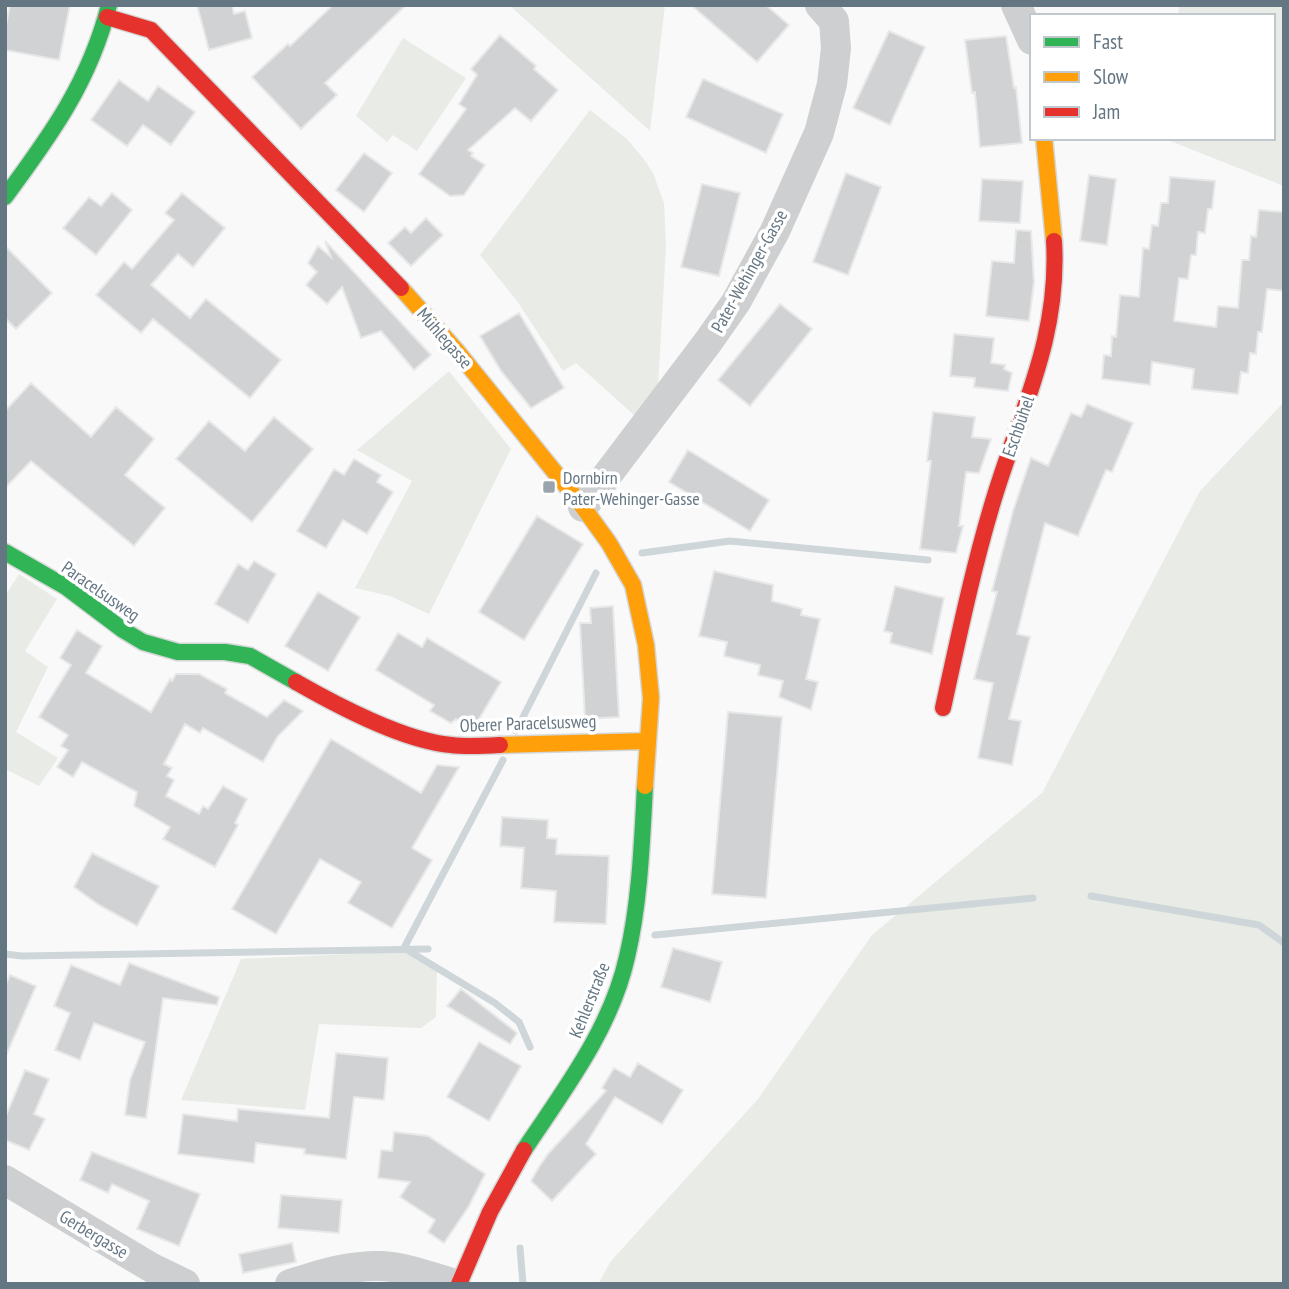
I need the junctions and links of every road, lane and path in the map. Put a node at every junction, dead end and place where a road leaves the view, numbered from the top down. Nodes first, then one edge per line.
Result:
1 (820, 5) edge
2 (1016, 5) edge
3 (108, 11) edge
4 (151, 18) edge
5 (1030, 36) edge
6 (1044, 140) edge
7 (5, 197) edge
8 (583, 507) junction
9 (5, 552) edge
10 (651, 698) joint
11 (333, 702) joint
12 (943, 708) dead end
13 (648, 741) junction
14 (5, 1180) edge
15 (185, 1284) edge
16 (290, 1284) edge
17 (457, 1284) edge

1 - 8 street, Pater-Wehinger-Gasse
2 - 5 street
3 - 4 street, Mühlegasse
3 - 7 street
4 - 8 street, Mühlegasse
6 - 12 street, Eschbühel
8 - 10 street, Mühlegasse
9 - 11 street, Paracelsusweg
10 - 13 street, Kehlerstraße
11 - 13 street, Oberer Paracelsusweg
13 - 17 street, Kehlerstraße
14 - 15 street, Gerbergasse
16 - 17 street

